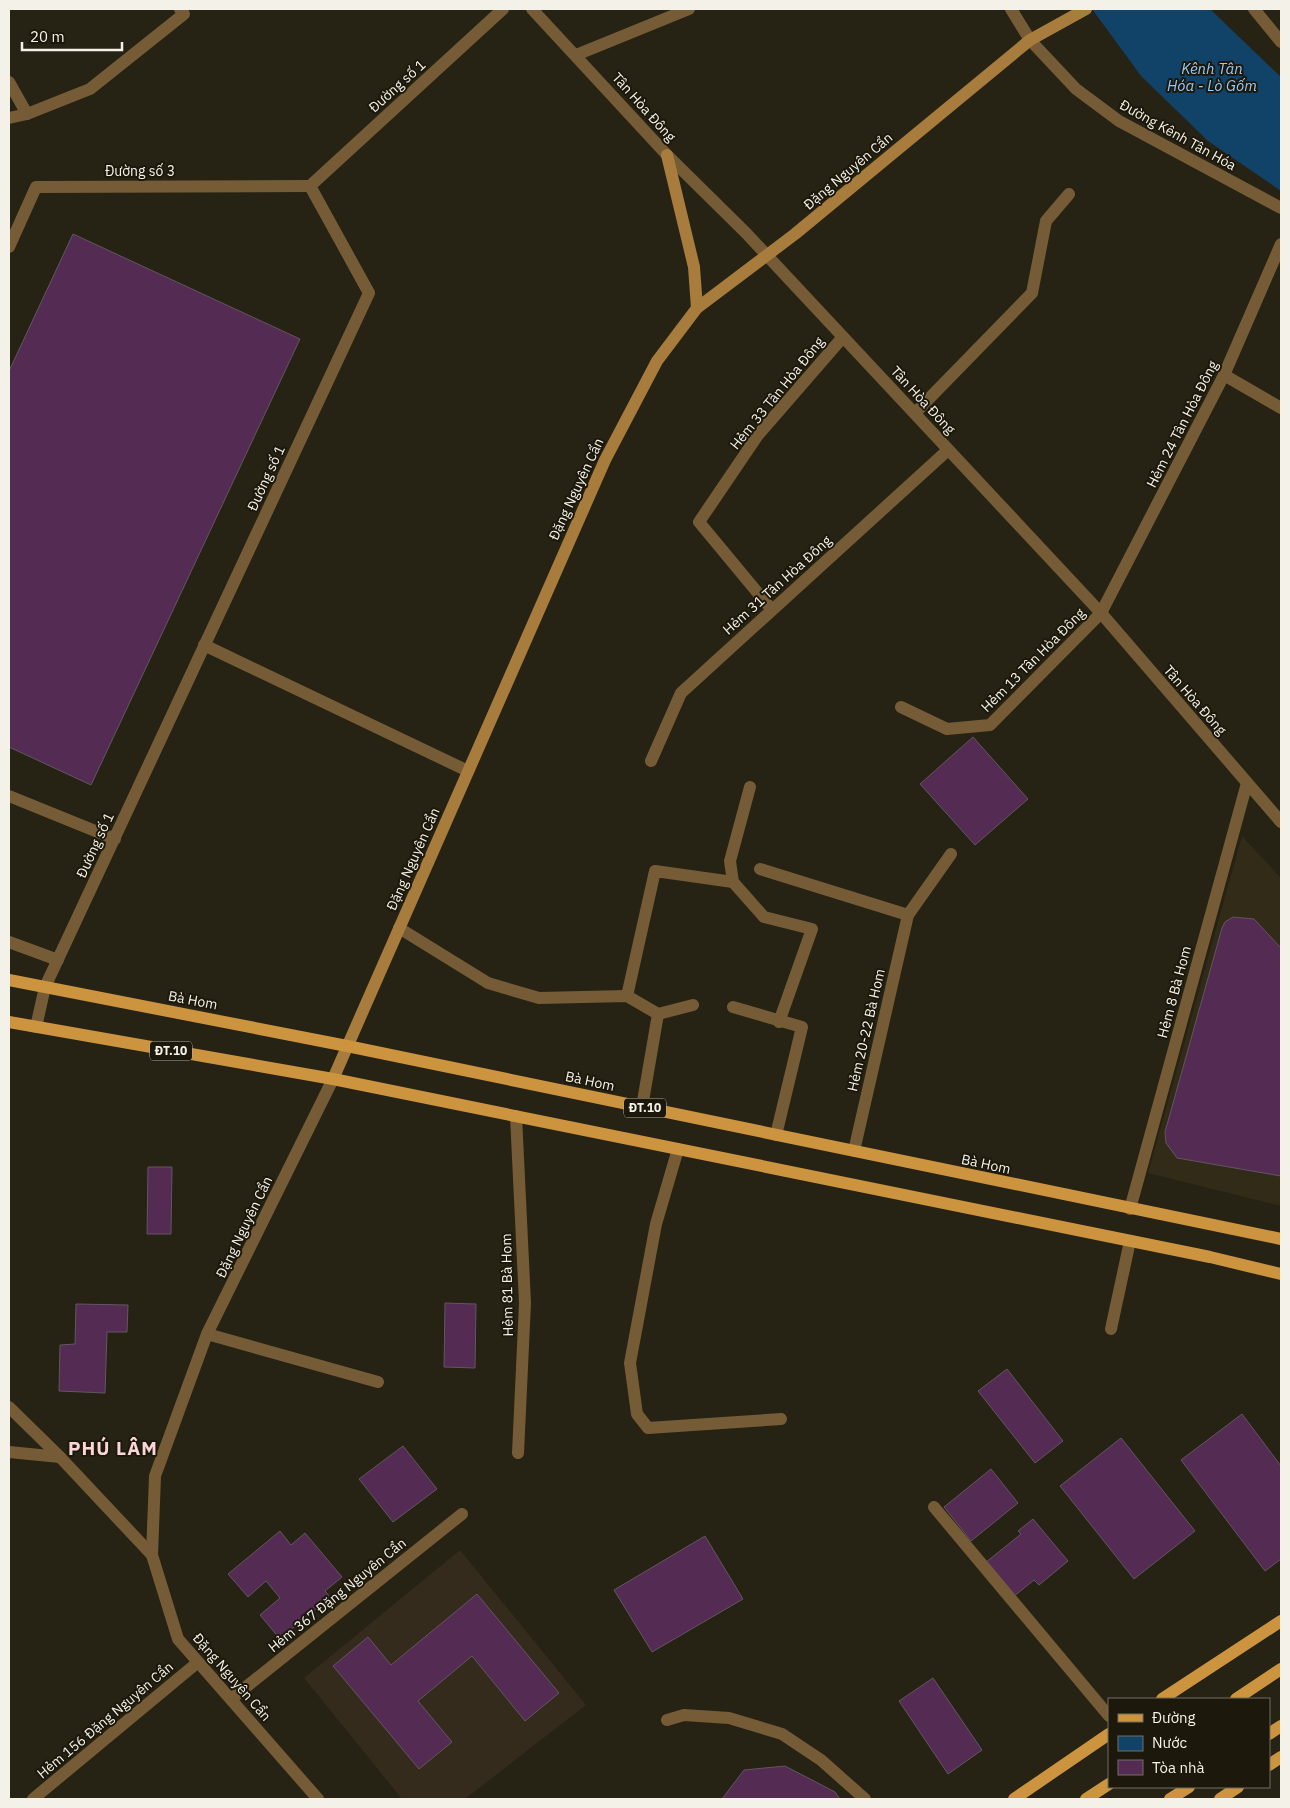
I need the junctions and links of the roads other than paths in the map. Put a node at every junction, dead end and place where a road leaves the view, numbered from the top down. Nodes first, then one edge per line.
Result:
1 (180, 9) edge
2 (504, 9) edge
3 (532, 9) edge
4 (689, 9) edge
5 (1010, 9) edge
6 (1086, 9) edge
7 (1254, 9) edge
8 (1030, 40) junction
9 (1281, 42) edge
10 (576, 55) junction
11 (9, 82) edge
12 (27, 114) junction
13 (9, 118) edge
14 (667, 155) junction
15 (310, 186) junction
16 (1069, 194) dead end
17 (1281, 208) edge
18 (1281, 244) edge
19 (9, 247) edge
20 (766, 256) junction
21 (697, 308) junction
22 (843, 337) junction
23 (1224, 375) junction
24 (1281, 408) edge
25 (915, 413) junction
26 (948, 450) junction
27 (772, 610) junction
28 (1101, 613) junction
29 (204, 645) junction
30 (901, 707) dead end
31 (651, 761) dead end
32 (468, 771) junction
33 (1246, 783) junction
34 (750, 786) dead end
35 (9, 796) edge
36 (1281, 822) edge
37 (115, 839) junction
38 (951, 854) dead end
39 (760, 869) dead end
40 (733, 882) junction
41 (908, 916) junction
42 (399, 928) junction
43 (9, 942) edge
44 (58, 960) junction
45 (9, 980) edge
46 (45, 987) junction
47 (627, 996) junction
48 (693, 1005) dead end
49 (733, 1007) dead end
50 (658, 1014) junction
51 (9, 1022) edge
52 (780, 1022) junction
53 (36, 1027) junction
54 (347, 1046) junction
55 (332, 1079) junction
56 (642, 1107) junction
57 (516, 1116) junction
58 (776, 1135) junction
59 (678, 1149) junction
60 (854, 1151) junction
61 (1130, 1209) junction
62 (1281, 1239) edge
63 (1130, 1241) junction
64 (1281, 1274) edge
65 (1111, 1329) dead end
66 (207, 1334) junction
67 (378, 1382) dead end
68 (9, 1407) edge
69 (781, 1419) dead end
70 (9, 1452) edge
71 (518, 1453) dead end
72 (60, 1457) junction
73 (934, 1507) dead end
74 (462, 1514) dead end
75 (152, 1555) junction
76 (1281, 1621) edge
77 (197, 1663) junction
78 (1281, 1669) edge
79 (1164, 1698) edge
80 (1238, 1698) edge
81 (231, 1699) junction
82 (1108, 1715) edge
83 (667, 1720) dead end
84 (1281, 1726) edge
85 (1270, 1733) edge
86 (1108, 1735) edge
87 (1281, 1757) edge
88 (1270, 1764) edge
89 (1108, 1785) edge
90 (1187, 1788) edge
91 (1236, 1788) edge
92 (33, 1799) edge
93 (318, 1799) edge
94 (865, 1799) edge
95 (1014, 1799) edge
96 (1086, 1799) edge
97 (1170, 1799) edge
98 (1220, 1799) edge

1 - 12 street
2 - 15 street, Đường số 1
3 - 10 street, Tân Hòa Đông
4 - 10 street
5 - 8 street, Đường Kênh Tân Hóa
6 - 8 main road, Đặng Nguyên Cẩn
7 - 9 street
8 - 17 street, Đường Kênh Tân Hóa
8 - 20 main road, Đặng Nguyên Cẩn
10 - 14 street, Tân Hòa Đông
11 - 12 street
12 - 13 street
14 - 20 street, Tân Hòa Đông
14 - 21 main road
15 - 19 street, Đường số 3
15 - 29 street, Đường số 1
16 - 25 street
18 - 23 street, Hẻm 24 Tân Hòa Đông
20 - 21 main road, Đặng Nguyên Cẩn
20 - 22 street, Tân Hòa Đông
21 - 32 main road, Đặng Nguyên Cẩn
22 - 25 street, Tân Hòa Đông
22 - 27 street, Hẻm 33 Tân Hòa Đông
23 - 24 street
23 - 28 street, Hẻm 24 Tân Hòa Đông
25 - 26 street, Tân Hòa Đông
26 - 27 street, Hẻm 31 Tân Hòa Đông
26 - 28 street, Tân Hòa Đông
27 - 31 street, Hẻm 31 Tân Hòa Đông
28 - 30 street, Hẻm 13 Tân Hòa Đông
28 - 33 street, Tân Hòa Đông
29 - 32 street
29 - 37 street, Đường số 1
32 - 42 main road, Đặng Nguyên Cẩn
33 - 36 street, Tân Hòa Đông
33 - 61 street, Hẻm 8 Bà Hom
34 - 40 street
35 - 37 street
37 - 44 street, Đường số 1
38 - 41 street, Hẻm 20-22 Bà Hom
39 - 41 street
40 - 47 street
40 - 52 street
41 - 60 street, Hẻm 20-22 Bà Hom
42 - 47 street
42 - 54 main road, Đặng Nguyên Cẩn
43 - 44 street
44 - 46 street, Đường số 1
45 - 46 main road, Bà Hom / ĐT.10
46 - 53 street, Đường số 1
46 - 54 main road, Bà Hom / ĐT.10
47 - 50 street
48 - 50 street
49 - 52 street
50 - 56 street
51 - 53 main road, ĐT.10
52 - 58 street
53 - 55 main road, ĐT.10
54 - 55 main road, Đặng Nguyên Cẩn
54 - 56 main road, Bà Hom / ĐT.10
55 - 57 main road, ĐT.10
55 - 66 street, Đặng Nguyên Cẩn
56 - 58 main road, Bà Hom / ĐT.10
57 - 59 main road, ĐT.10
57 - 71 street, Hẻm 81 Bà Hom
58 - 60 main road, Bà Hom / ĐT.10
59 - 63 main road, ĐT.10
59 - 69 street
60 - 61 main road, Bà Hom / ĐT.10
61 - 62 main road, Bà Hom / ĐT.10
63 - 64 main road, ĐT.10
63 - 65 street
66 - 67 street
66 - 75 street, Đặng Nguyên Cẩn
68 - 72 street
70 - 72 street
72 - 75 street
73 - 82 street
74 - 81 street, Hẻm 367 Đặng Nguyên Cẩn
75 - 77 street, Đặng Nguyên Cẩn
76 - 79 main road
77 - 81 street, Đặng Nguyên Cẩn
77 - 92 street, Hẻm 156 Đặng Nguyên Cẩn
78 - 80 main road
81 - 93 street, Đặng Nguyên Cẩn
83 - 94 street
84 - 85 main road
86 - 95 main road
87 - 88 main road
89 - 96 main road
90 - 97 main road
91 - 98 main road

